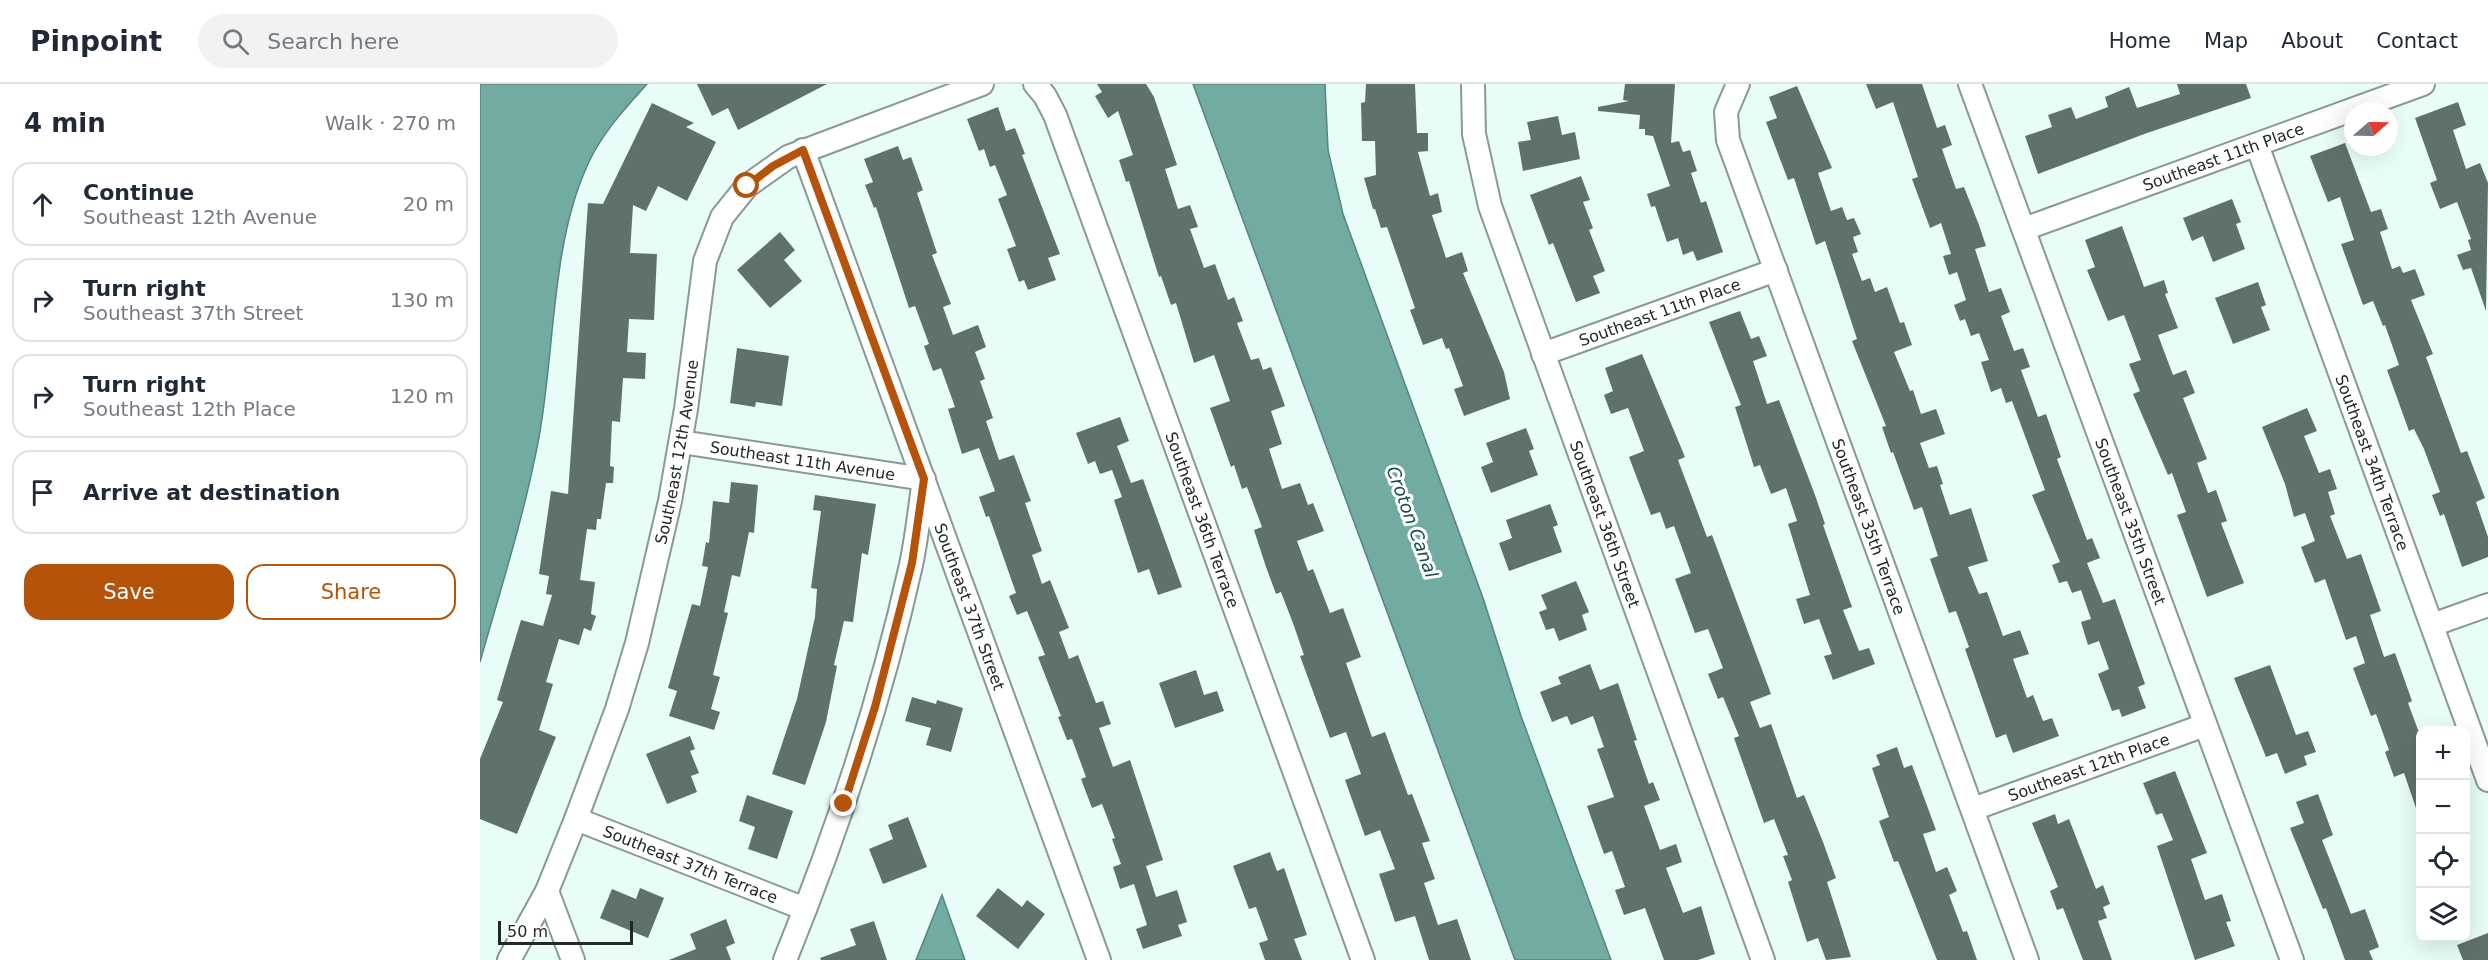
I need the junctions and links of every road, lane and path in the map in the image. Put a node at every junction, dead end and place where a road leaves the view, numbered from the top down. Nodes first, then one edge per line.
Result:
1 (982, 84) edge
2 (1035, 84) edge
3 (1473, 84) edge
4 (1970, 84) edge
5 (2423, 84) edge
6 (1736, 87) edge
7 (2257, 145) junction
8 (803, 150) junction
9 (2024, 229) junction
10 (1776, 270) junction
11 (1543, 354) junction
12 (681, 442) junction
13 (924, 479) junction
14 (2488, 605) edge
15 (2432, 625) junction
16 (2205, 725) junction
17 (2488, 780) edge
18 (1973, 809) junction
19 (576, 819) junction
20 (547, 891) junction
21 (806, 909) junction
22 (509, 960) edge
23 (573, 960) edge
24 (785, 960) edge
25 (1099, 960) edge
26 (1363, 960) edge
27 (1763, 960) edge
28 (2027, 960) edge
29 (2292, 960) edge

1 - 8 street, Southeast 12th Avenue
2 - 26 street, Southeast 36th Terrace
3 - 11 street, Southeast 36th Street
4 - 9 street, Southeast 35th Street
5 - 7 street, Southeast 11th Place
6 - 10 street, Southeast 35th Terrace
7 - 9 street, Southeast 11th Place
7 - 15 street, Southeast 34th Terrace
8 - 12 street, Southeast 12th Avenue
8 - 13 street, Southeast 37th Street
9 - 16 street, Southeast 35th Street
10 - 11 street, Southeast 11th Place
10 - 18 street, Southeast 35th Terrace
11 - 27 street, Southeast 36th Street
12 - 13 street, Southeast 11th Avenue
12 - 19 street, Southeast 12th Avenue
13 - 21 street
13 - 25 street, Southeast 37th Street
14 - 15 street
15 - 17 street, Southeast 34th Terrace
16 - 18 street, Southeast 12th Place
16 - 29 street, Southeast 35th Street
18 - 28 street, Southeast 35th Terrace
19 - 20 street, Southeast 12th Avenue
19 - 21 street, Southeast 37th Terrace
20 - 22 street, Southeast 12th Avenue
20 - 23 street
21 - 24 street

